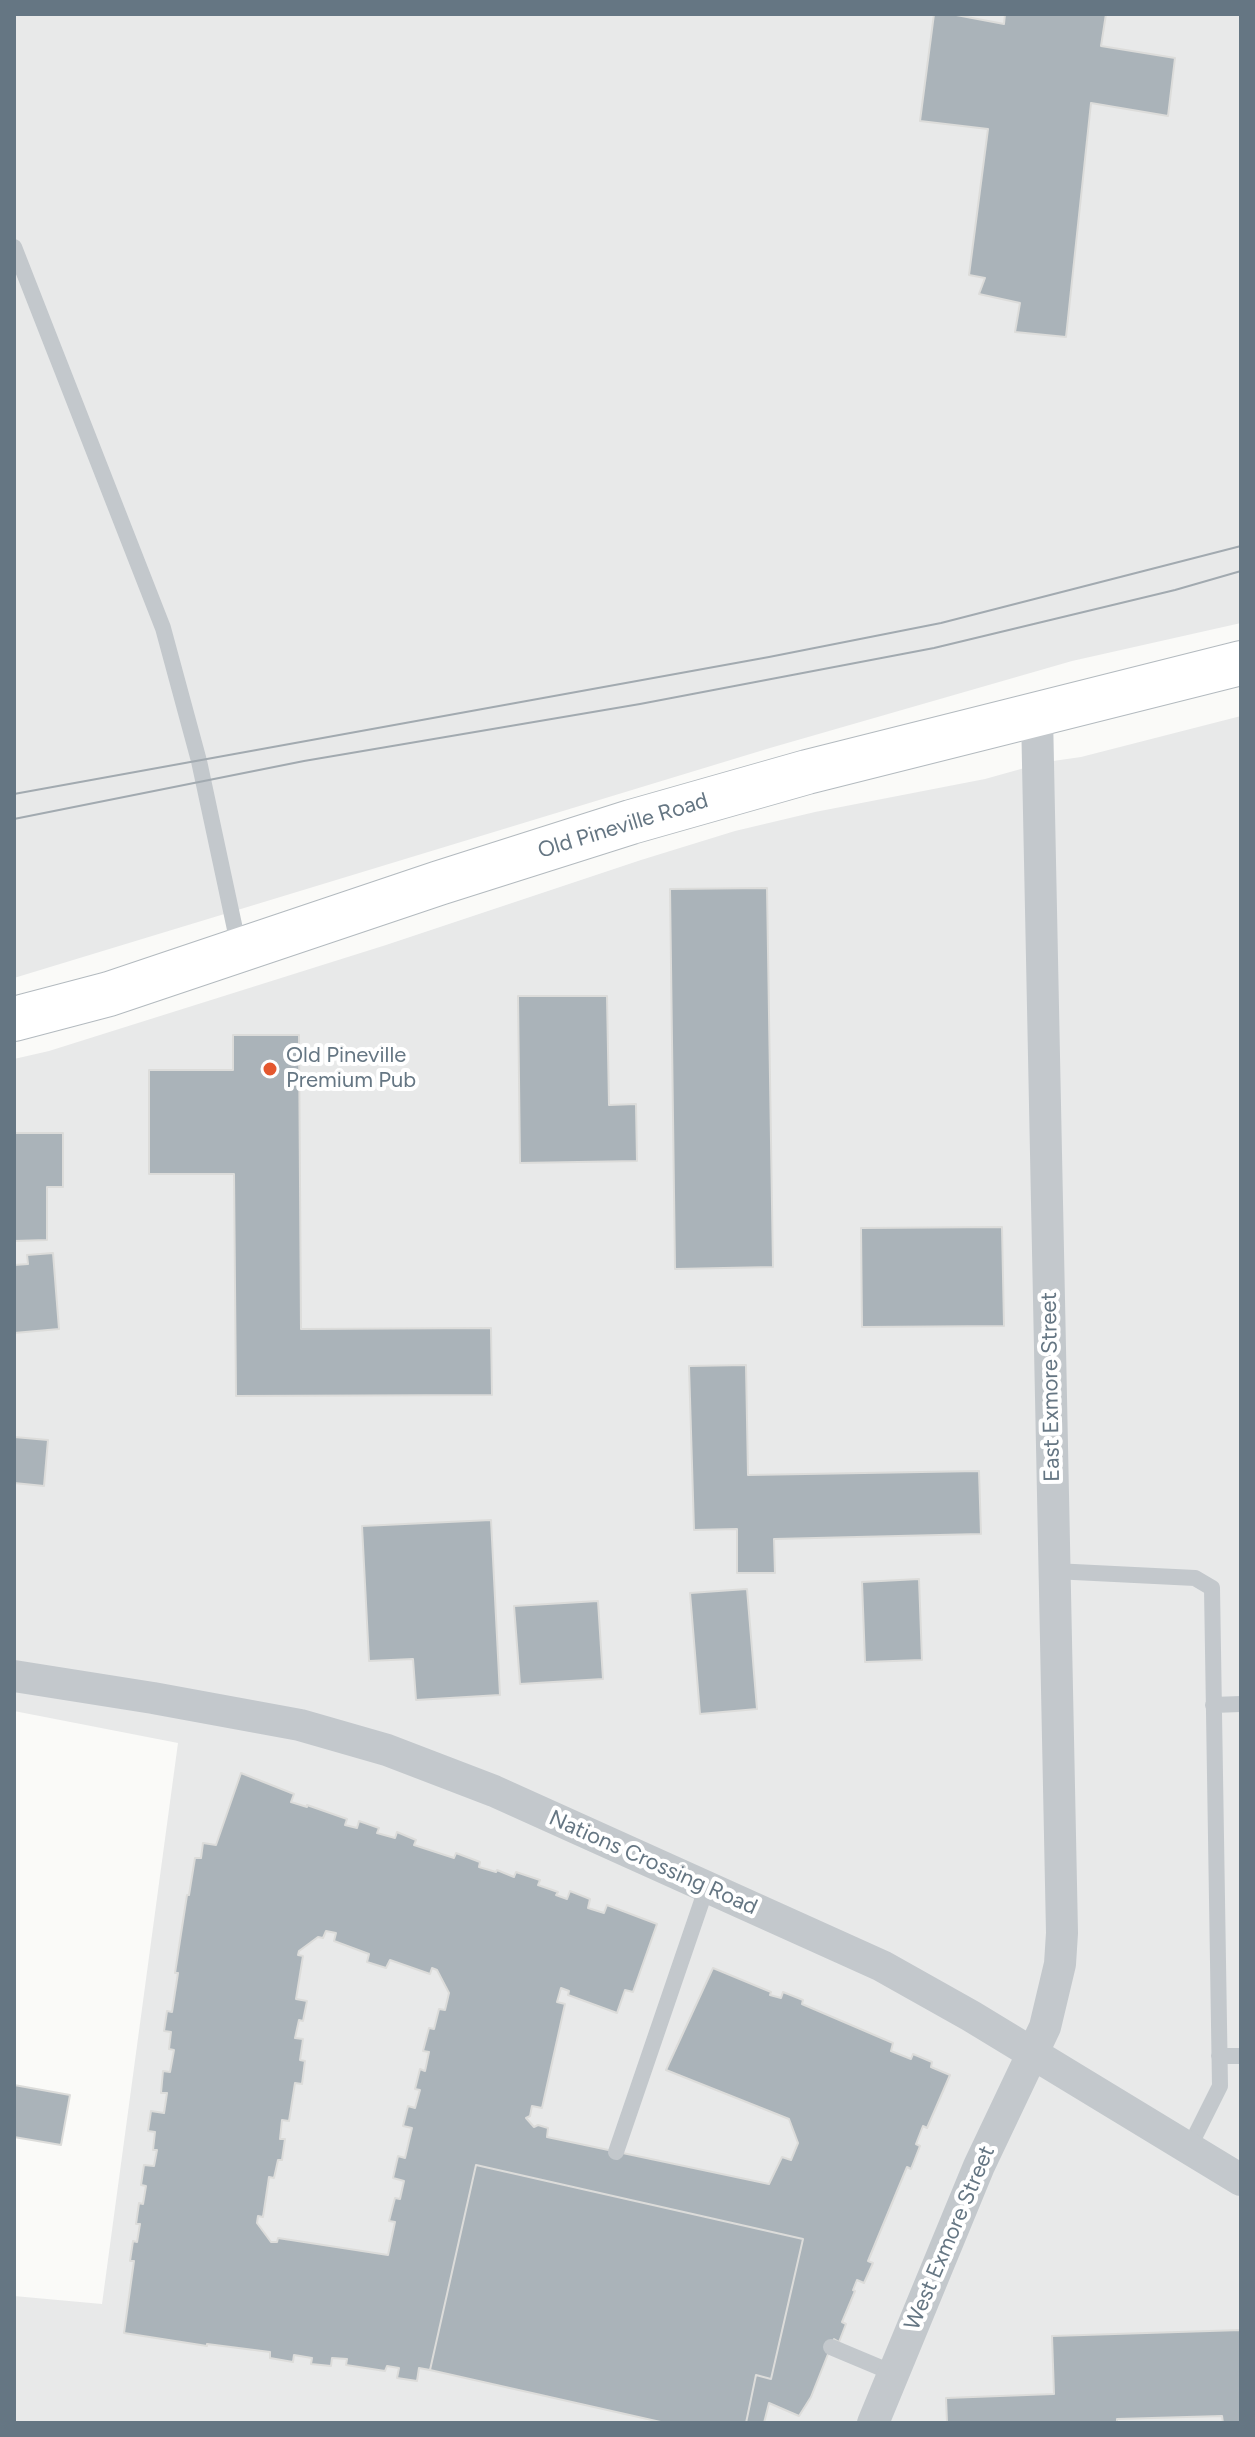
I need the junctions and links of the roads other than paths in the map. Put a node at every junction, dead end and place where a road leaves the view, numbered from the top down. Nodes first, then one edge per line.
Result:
1 (14, 247) edge
2 (1241, 663) edge
3 (1037, 715) junction
4 (240, 949) junction
5 (14, 1019) edge
6 (1054, 1571) junction
7 (14, 1676) edge
8 (1241, 1704) edge
9 (1213, 1705) junction
10 (707, 1886) junction
11 (1033, 2055) junction
12 (1219, 2056) junction
13 (1241, 2056) edge
14 (1189, 2148) junction
15 (616, 2152) dead end
16 (1241, 2180) edge
17 (831, 2347) dead end
18 (893, 2373) junction
19 (873, 2423) edge

1 - 4 lane
2 - 3 street, Old Pineville Road
3 - 4 street, Old Pineville Road
3 - 6 street, East Exmore Street
4 - 5 street, Old Pineville Road
6 - 9 lane
6 - 11 street, East Exmore Street
7 - 10 street, Nations Crossing Road
8 - 9 lane
9 - 12 lane
10 - 11 street, Nations Crossing Road
10 - 15 lane
11 - 14 street, Nations Crossing Road
11 - 18 street, West Exmore Street
12 - 13 lane
12 - 14 lane
14 - 16 street, Nations Crossing Road
17 - 18 lane
18 - 19 street, West Exmore Street

